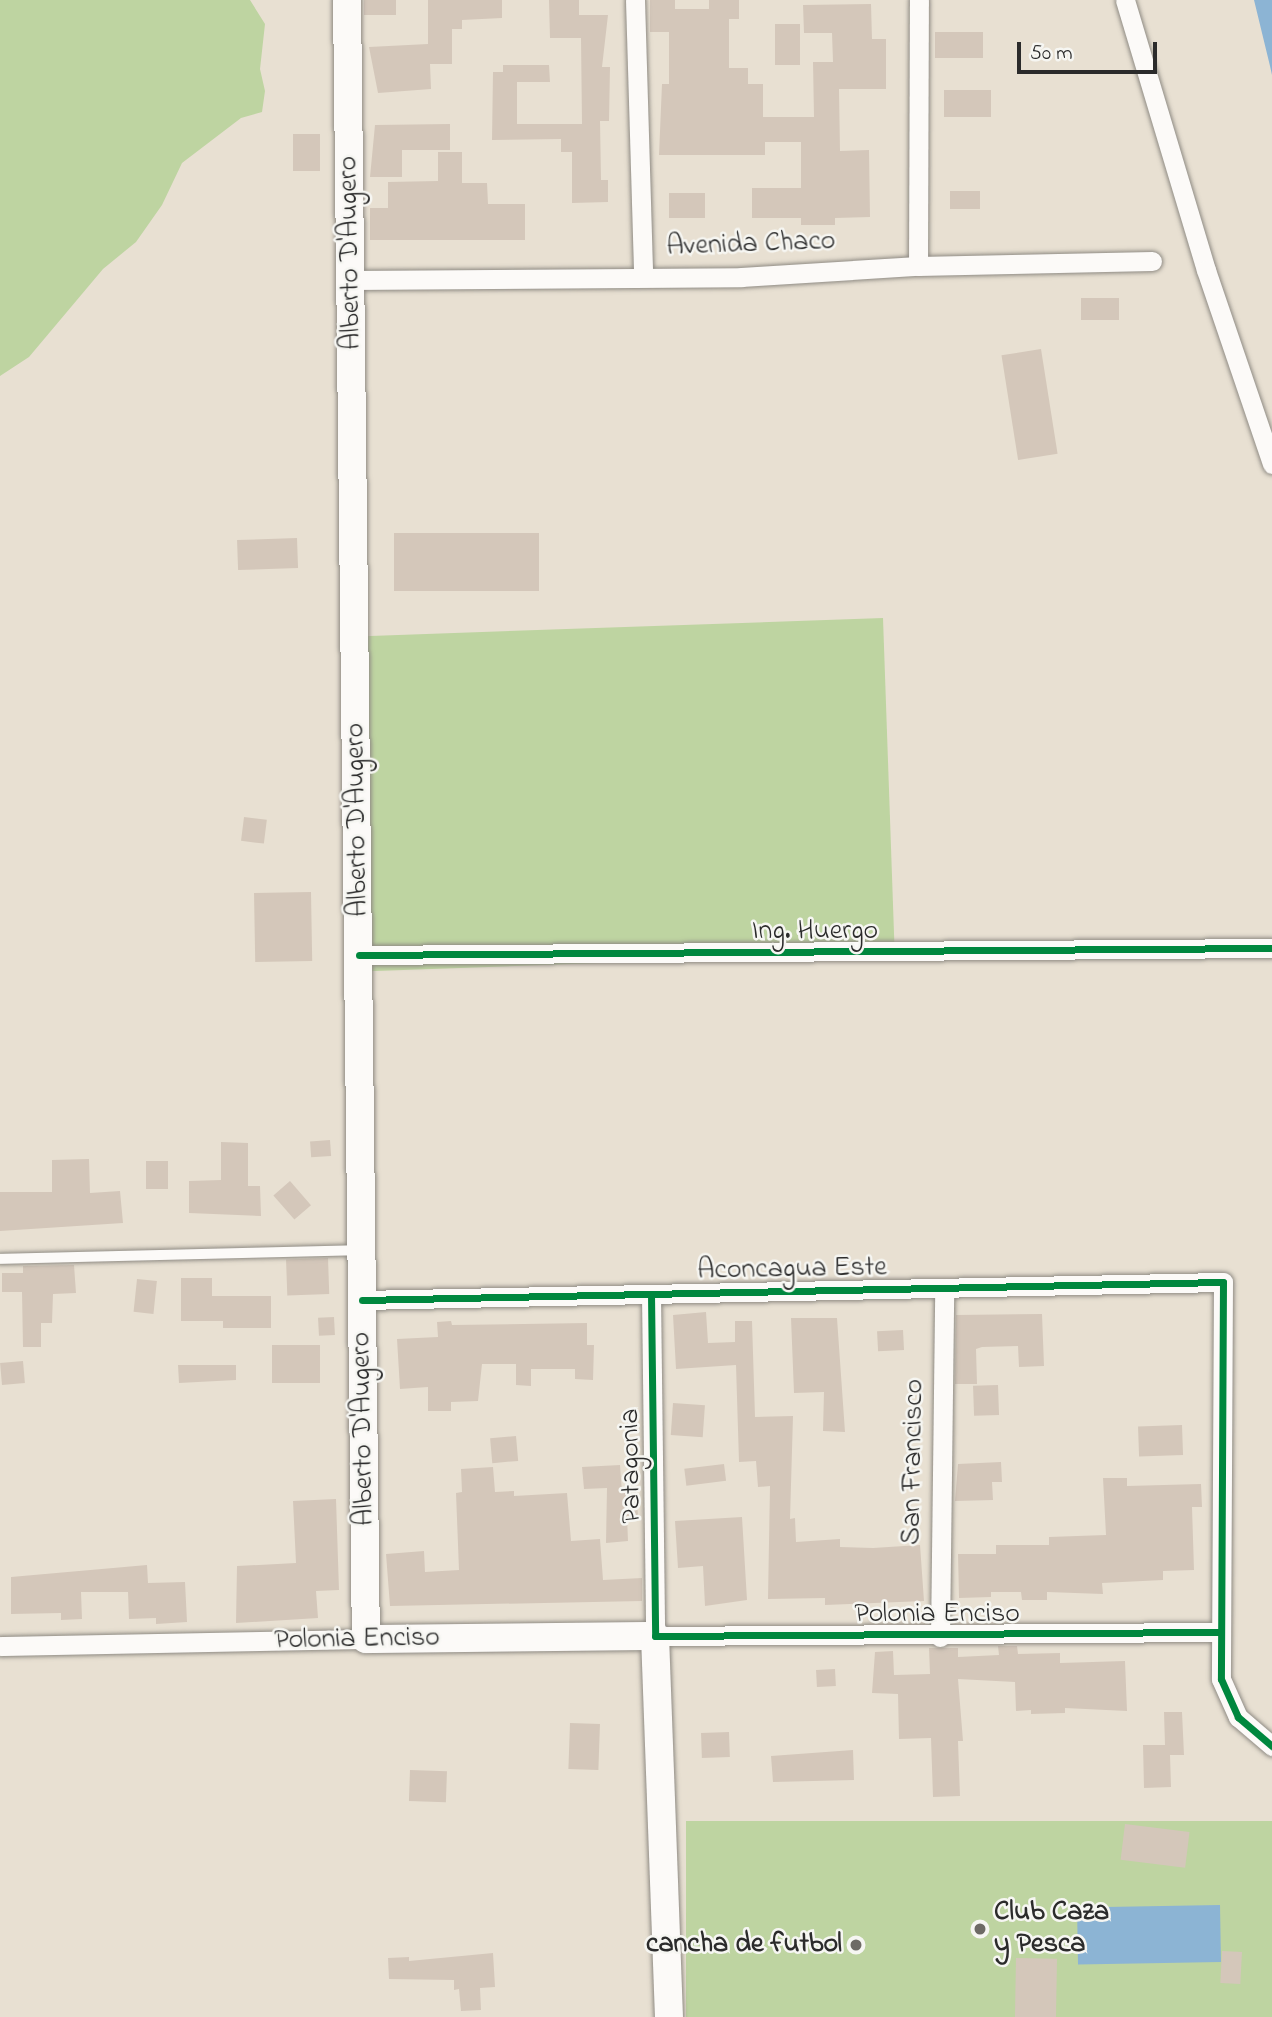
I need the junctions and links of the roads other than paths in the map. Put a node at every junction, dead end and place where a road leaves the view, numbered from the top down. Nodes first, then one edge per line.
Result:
1 (347, 0) edge
2 (635, 0) edge
3 (919, 0) edge
4 (1125, 0) edge
5 (1152, 261) dead end
6 (918, 266) junction
7 (643, 276) junction
8 (352, 280) junction
9 (1272, 464) edge
10 (1272, 948) edge
11 (359, 956) junction
12 (361, 1250) junction
13 (0, 1259) edge
14 (944, 1288) junction
15 (651, 1294) junction
16 (362, 1300) junction
17 (1219, 1632) junction
18 (655, 1636) junction
19 (940, 1637) junction
20 (366, 1639) junction
21 (0, 1646) edge
22 (1272, 1746) edge
23 (669, 2017) edge

1 - 8 main road, Alberto D'Augero
2 - 7 street
3 - 6 street
4 - 9 street
5 - 6 street, Avenida Chaco
6 - 7 street, Avenida Chaco
7 - 8 street, Avenida Chaco
8 - 11 main road, Alberto D'Augero
10 - 11 street, Ing. Huergo
11 - 12 main road, Alberto D'Augero
12 - 13 lane
12 - 16 main road, Alberto D'Augero
14 - 15 street, Aconcagua Este
14 - 17 street, Aconcagua Este
14 - 19 street, San Francisco
15 - 16 street, Aconcagua Este
15 - 18 street, Patagonia
16 - 20 main road, Alberto D'Augero
17 - 19 street, Polonia Enciso
17 - 22 street
18 - 19 street, Polonia Enciso
18 - 20 main road, Polonia Enciso
18 - 23 main road, Patagonia
20 - 21 street, Polonia Enciso

